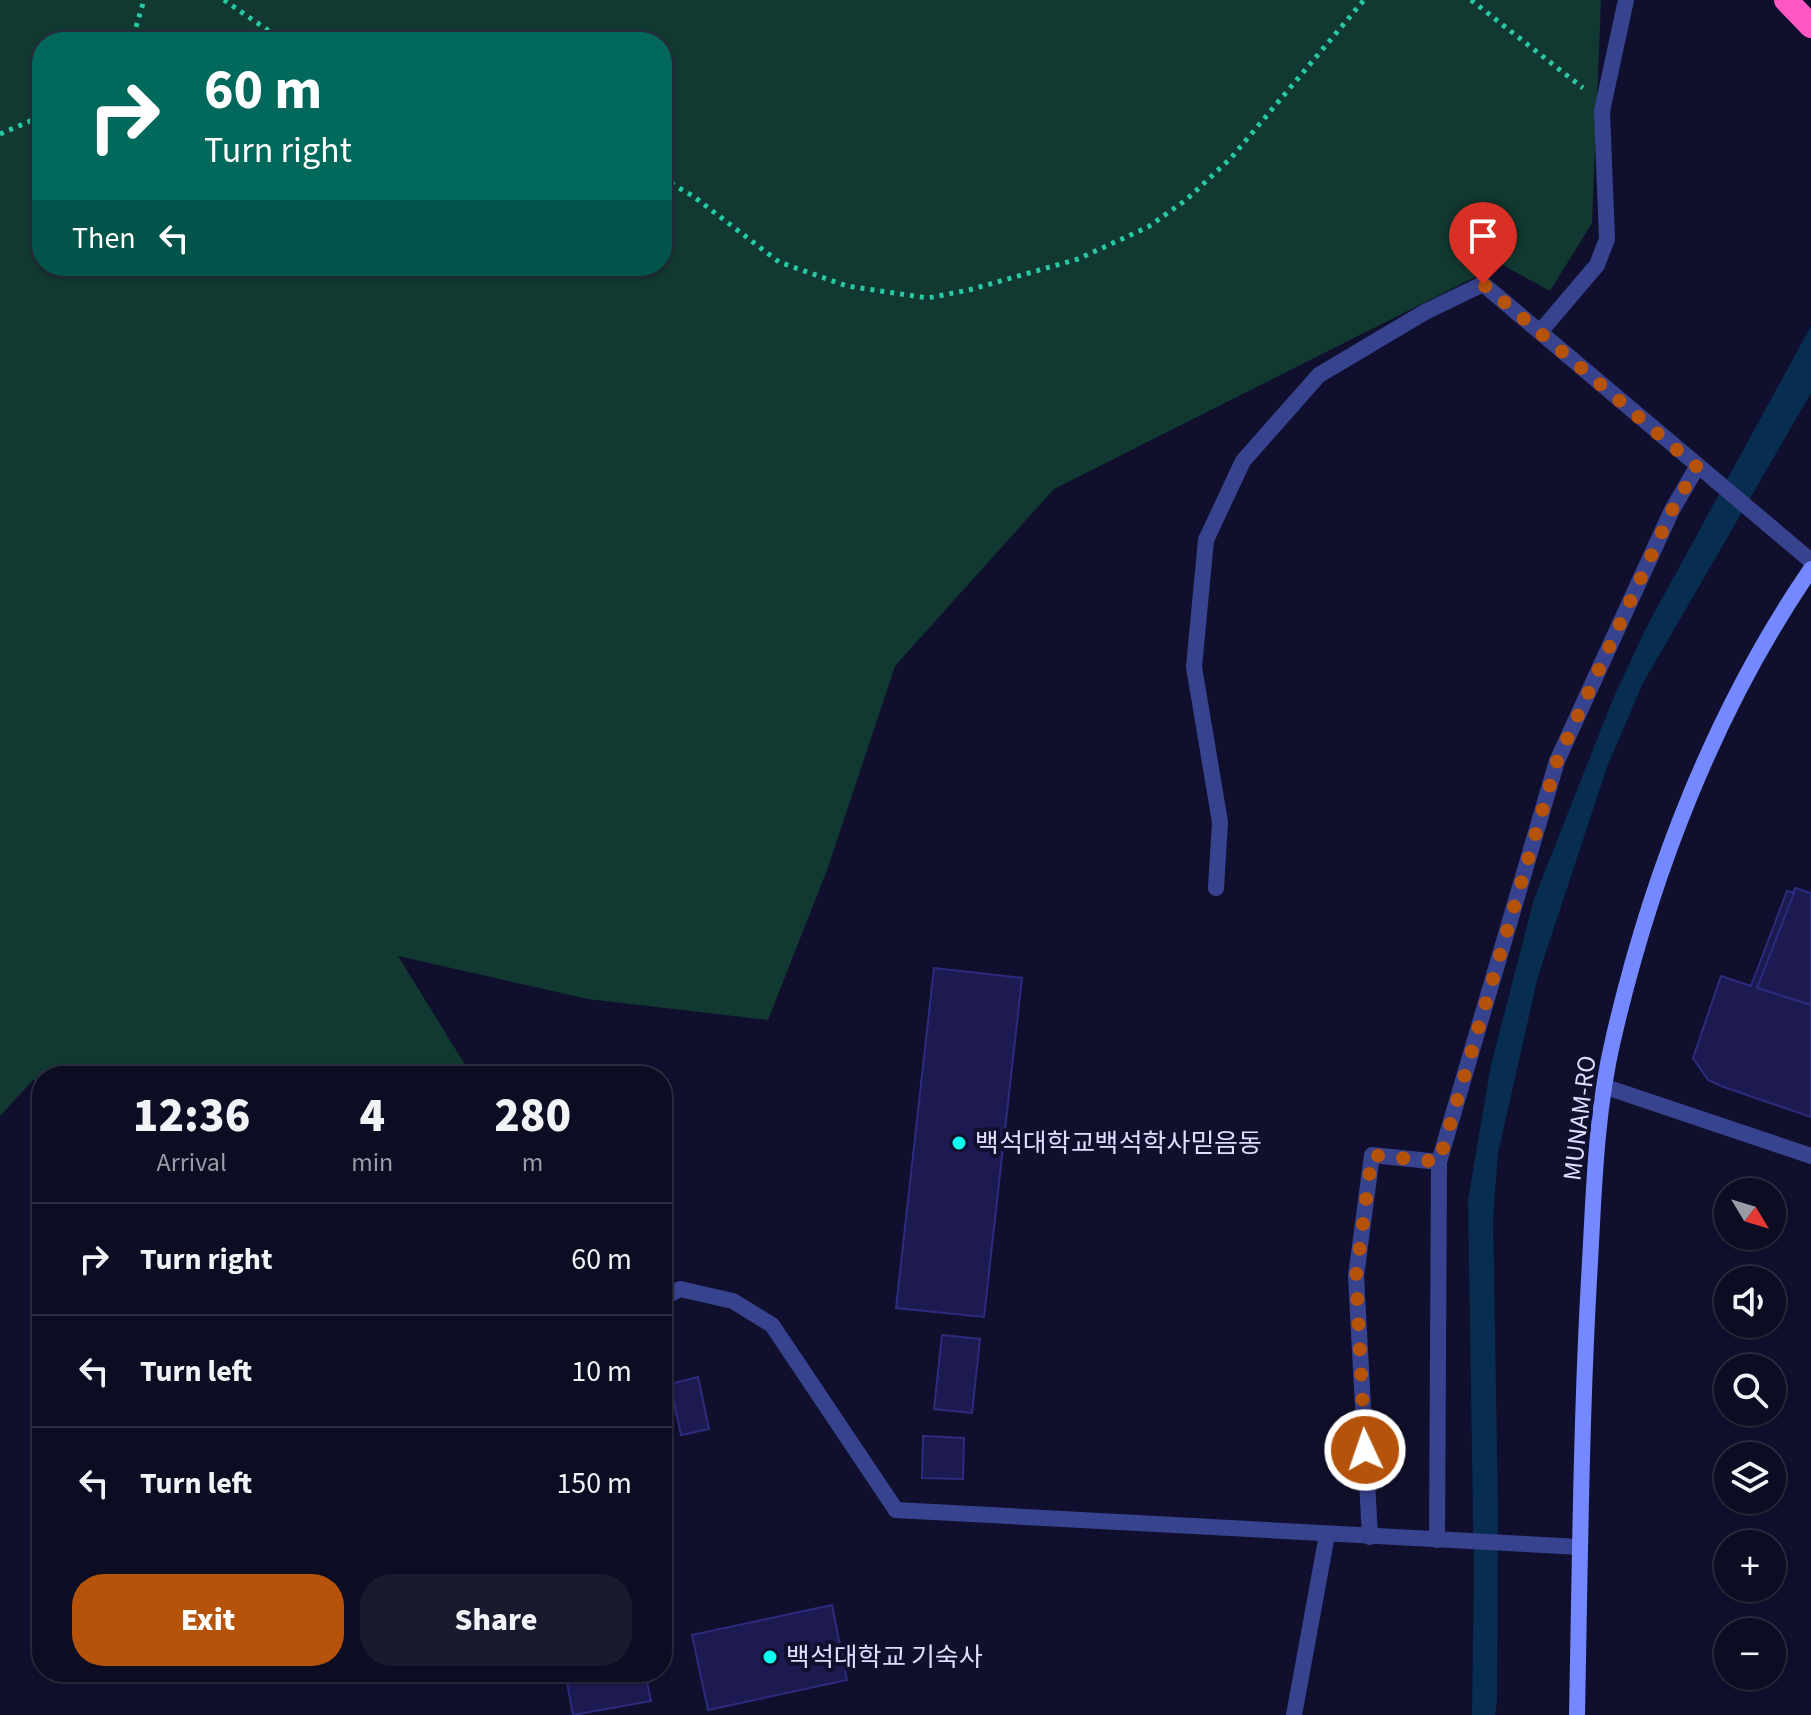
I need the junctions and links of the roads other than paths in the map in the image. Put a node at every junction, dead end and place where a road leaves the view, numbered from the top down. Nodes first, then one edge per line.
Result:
1 (1626, 0) edge
2 (1786, 0) edge
3 (1811, 26) edge
4 (1540, 332) junction
5 (1697, 467) junction
6 (1811, 561) edge
7 (1811, 569) edge
8 (1216, 888) dead end
9 (1606, 1087) junction
10 (1811, 1156) edge
11 (1439, 1162) junction
12 (672, 1293) edge
13 (1327, 1535) junction
14 (1370, 1537) junction
15 (1437, 1540) junction
16 (1580, 1547) junction
17 (1294, 1715) edge
18 (1577, 1715) edge

1 - 4 street
2 - 3 highway
4 - 5 street
4 - 8 street
5 - 6 street
5 - 11 street
7 - 9 street, MUNAM-RO
9 - 10 street
9 - 16 street, MUNAM-RO
11 - 14 street
11 - 15 street
12 - 13 street
13 - 14 street
13 - 17 street
14 - 15 street
15 - 16 street
16 - 18 street, MUNAM-RO

